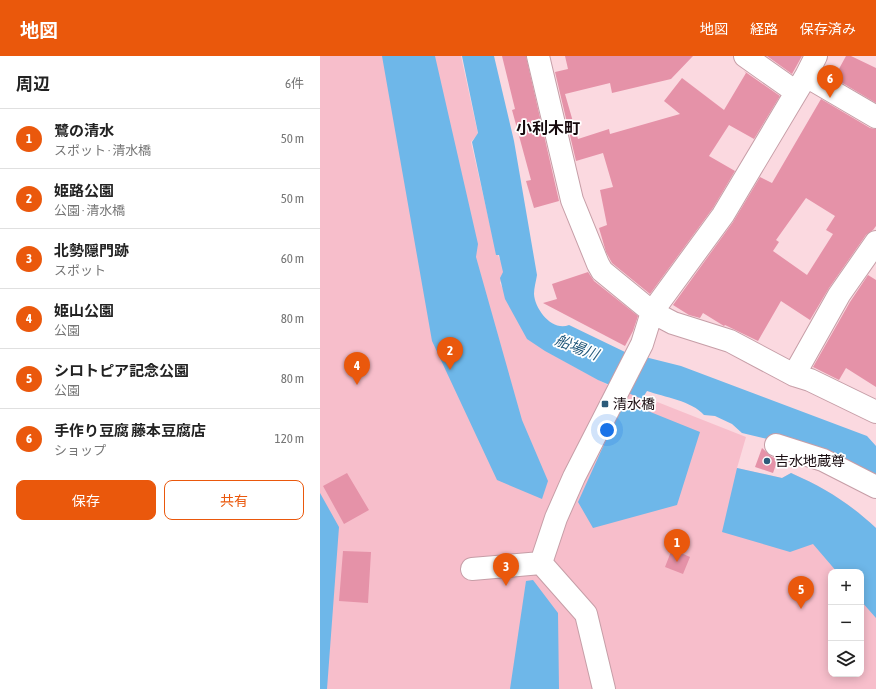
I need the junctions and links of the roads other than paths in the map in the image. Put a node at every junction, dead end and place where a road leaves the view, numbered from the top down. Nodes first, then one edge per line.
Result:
1 (538, 56) edge
2 (745, 56) edge
3 (816, 56) edge
4 (801, 84) junction
5 (876, 117) edge
6 (876, 242) edge
7 (652, 312) junction
8 (794, 375) junction
9 (876, 412) edge
10 (776, 445) dead end
11 (876, 487) edge
12 (541, 563) junction
13 (472, 569) dead end
14 (604, 689) edge

1 - 7 street
2 - 4 street
3 - 4 street
4 - 5 street
4 - 7 street
6 - 8 street
7 - 8 street
7 - 12 street
8 - 9 street
10 - 11 street
12 - 13 street
12 - 14 street

